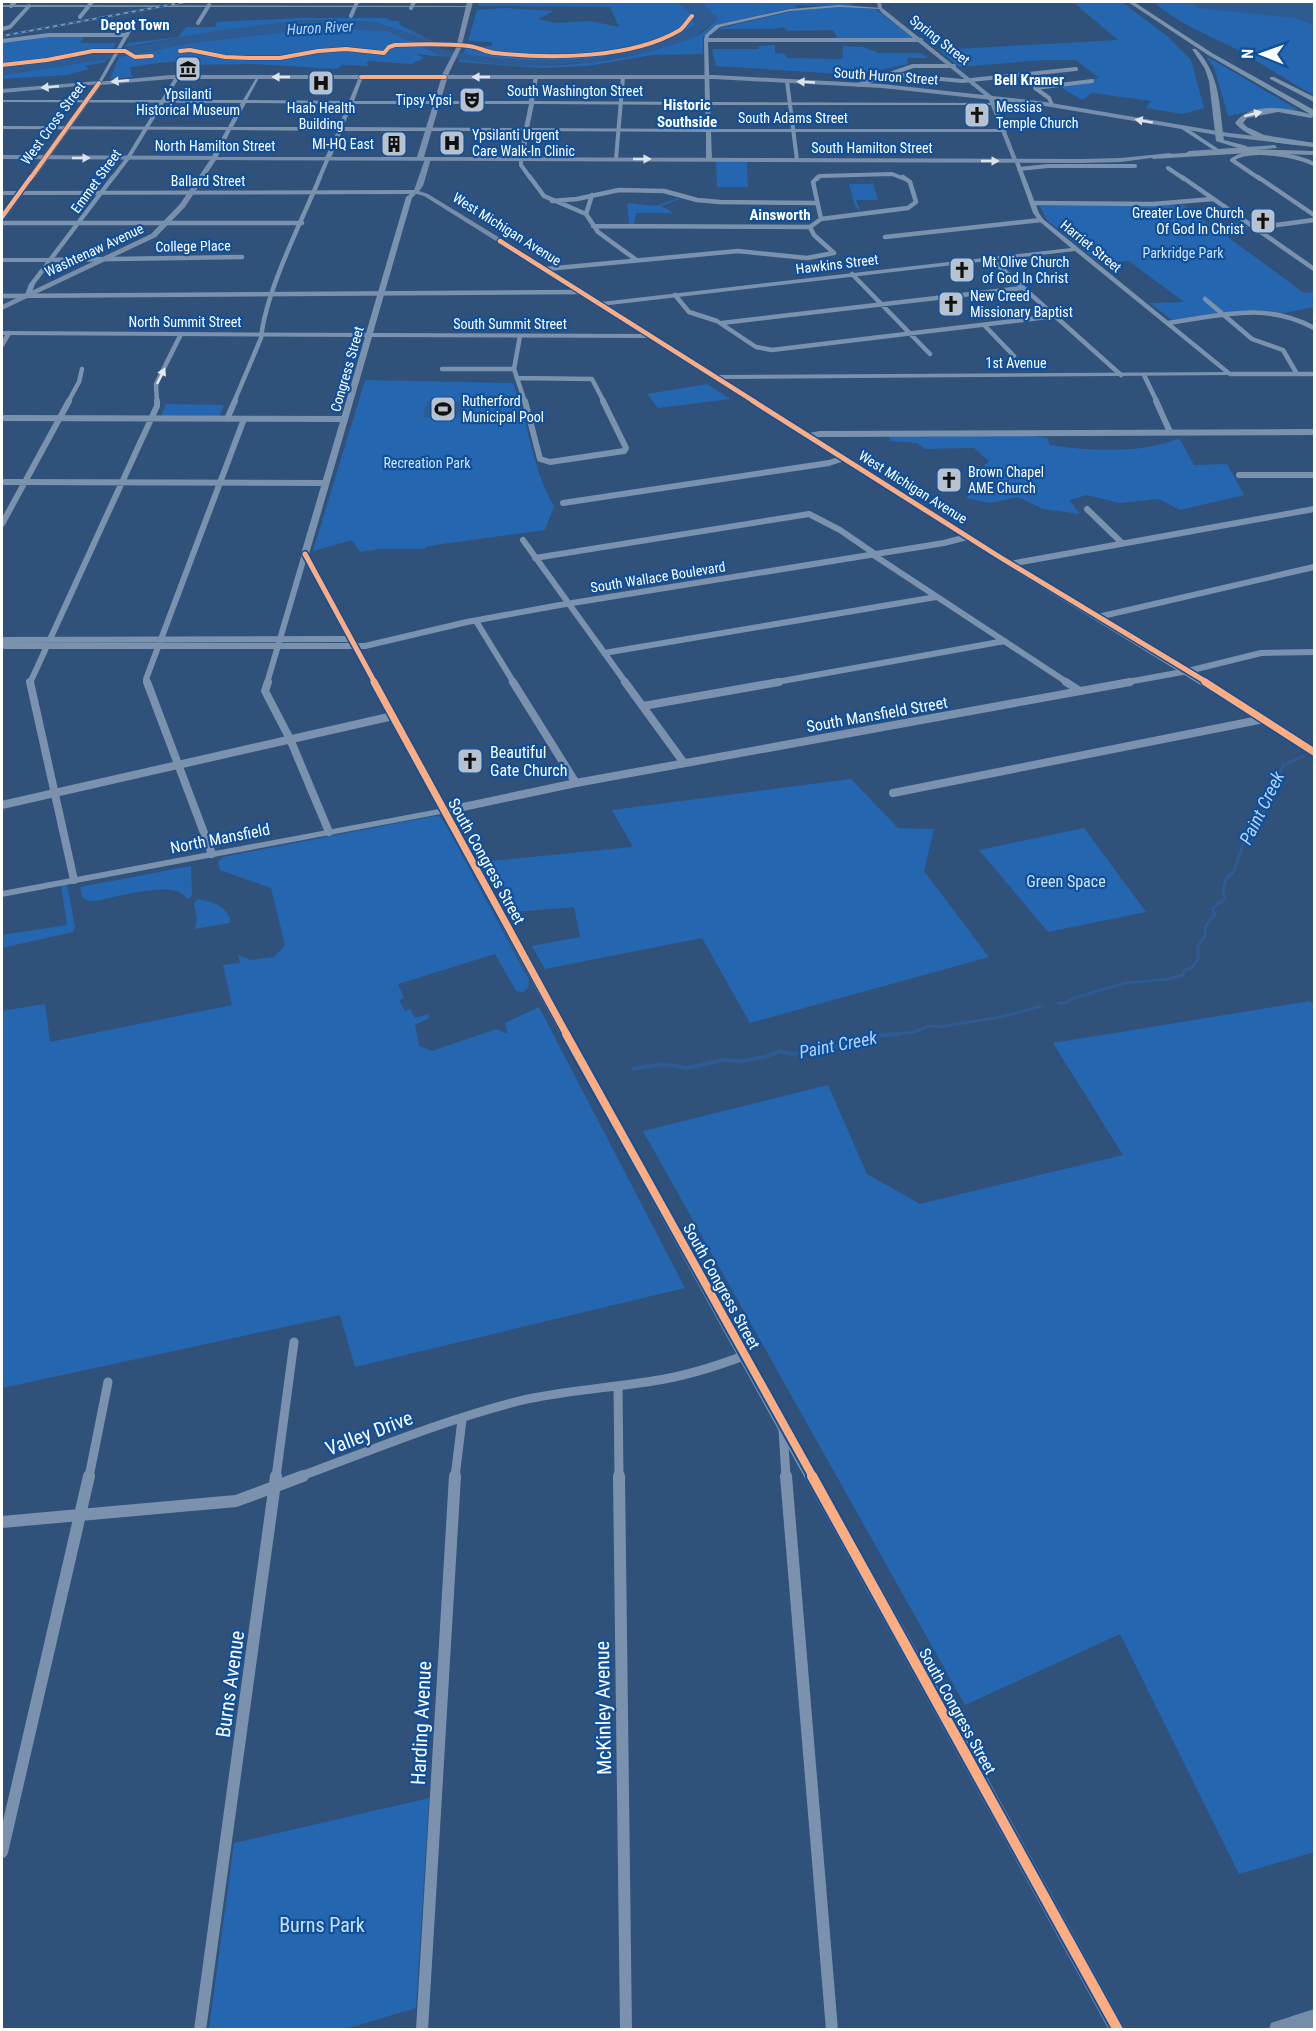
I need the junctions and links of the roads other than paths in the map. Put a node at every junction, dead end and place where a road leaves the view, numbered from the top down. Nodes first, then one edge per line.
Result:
1 (1131, 2) edge
2 (1141, 2) edge
3 (13, 4) edge
4 (90, 4) edge
5 (149, 4) edge
6 (469, 4) edge
7 (356, 5) edge
8 (412, 5) edge
9 (879, 5) edge
10 (2, 6) edge
11 (29, 6) junction
12 (208, 6) junction
13 (351, 16) dead end
14 (80, 17) dead end
15 (1160, 22) junction
16 (198, 23) dead end
17 (2, 29) edge
18 (127, 35) junction
19 (706, 40) junction
20 (921, 40) junction
21 (2, 41) edge
22 (1211, 48) junction
23 (954, 66) junction
24 (1076, 69) dead end
25 (1041, 72) junction
26 (889, 74) junction
27 (178, 76) junction
28 (258, 76) junction
29 (361, 77) junction
30 (449, 77) junction
31 (536, 77) junction
32 (623, 77) junction
33 (707, 77) junction
34 (970, 80) junction
35 (787, 81) junction
36 (1092, 81) dead end
37 (99, 82) junction
38 (1059, 84) junction
39 (858, 85) junction
40 (2, 91) edge
41 (990, 97) junction
42 (1314, 100) edge
43 (2, 101) edge
44 (86, 101) junction
45 (163, 102) junction
46 (245, 102) junction
47 (350, 102) junction
48 (441, 102) junction
49 (620, 102) junction
50 (532, 103) junction
51 (707, 103) junction
52 (790, 103) junction
53 (994, 104) junction
54 (1052, 105) junction
55 (1314, 107) edge
56 (1314, 116) edge
57 (1182, 127) junction
58 (2, 128) edge
59 (66, 128) junction
60 (146, 129) junction
61 (230, 129) junction
62 (340, 129) junction
63 (433, 129) junction
64 (527, 130) junction
65 (617, 130) junction
66 (709, 130) junction
67 (794, 130) junction
68 (1005, 131) junction
69 (1219, 133) junction
70 (1244, 148) junction
71 (1314, 148) edge
72 (1217, 150) junction
73 (1156, 157) junction
74 (2, 158) edge
75 (44, 158) junction
76 (128, 158) junction
77 (214, 158) junction
78 (328, 158) junction
79 (424, 159) junction
80 (521, 159) junction
81 (616, 159) junction
82 (709, 159) junction
83 (797, 160) junction
84 (1016, 161) junction
85 (1314, 165) edge
86 (1135, 166) dead end
87 (1168, 168) dead end
88 (1019, 169) junction
89 (415, 192) junction
90 (2, 193) edge
91 (19, 193) junction
92 (102, 193) junction
93 (191, 193) junction
94 (315, 193) junction
95 (592, 195) junction
96 (1213, 199) junction
97 (552, 201) junction
98 (816, 202) junction
99 (1032, 203) junction
100 (586, 214) junction
101 (1314, 214) edge
102 (2, 217) edge
103 (821, 219) junction
104 (1041, 220) junction
105 (1314, 220) edge
106 (2, 223) edge
107 (79, 223) junction
108 (170, 223) junction
109 (302, 223) junction
110 (593, 226) junction
111 (810, 227) junction
112 (1254, 228) junction
113 (885, 237) dead end
114 (1076, 249) junction
115 (242, 257) dead end
116 (106, 259) junction
117 (635, 259) junction
118 (991, 259) junction
119 (2, 260) edge
120 (50, 260) junction
121 (546, 269) junction
122 (1314, 269) edge
123 (852, 274) junction
124 (1022, 288) junction
125 (582, 292) junction
126 (382, 293) junction
127 (273, 294) junction
128 (28, 295) junction
129 (675, 295) junction
130 (2, 296) edge
131 (1205, 299) dead end
132 (601, 304) junction
133 (881, 304) junction
134 (2, 308) edge
135 (1055, 316) junction
136 (1225, 316) junction
137 (722, 323) junction
138 (1168, 323) junction
139 (984, 325) junction
140 (1314, 328) edge
141 (5, 333) edge
142 (181, 334) junction
143 (260, 334) junction
144 (911, 334) junction
145 (369, 335) junction
146 (520, 336) junction
147 (651, 336) junction
148 (2, 345) edge
149 (930, 354) dead end
150 (1014, 356) dead end
151 (82, 369) dead end
152 (442, 369) dead end
153 (514, 369) junction
154 (1230, 374) junction
155 (1297, 374) junction
156 (1314, 374) edge
157 (1121, 375) junction
158 (1144, 375) junction
159 (717, 377) junction
160 (517, 378) junction
161 (2, 418) edge
162 (59, 418) junction
163 (151, 419) junction
164 (227, 419) junction
165 (244, 419) junction
166 (345, 419) junction
167 (1170, 432) junction
168 (1314, 432) edge
169 (809, 436) junction
170 (844, 459) junction
171 (1239, 475) dead end
172 (1314, 475) edge
173 (2, 482) edge
174 (24, 482) junction
175 (122, 483) junction
176 (221, 483) junction
177 (326, 483) junction
178 (563, 503) dead end
179 (1087, 509) dead end
180 (1314, 510) edge
181 (2, 524) edge
182 (967, 537) junction
183 (523, 540) dead end
184 (1122, 543) junction
185 (305, 554) junction
186 (873, 554) junction
187 (535, 558) junction
188 (1010, 564) junction
189 (1314, 567) edge
190 (936, 597) junction
191 (568, 603) junction
192 (1098, 617) junction
193 (476, 621) junction
194 (50, 639) junction
195 (2, 640) edge
196 (1005, 641) junction
197 (159, 643) junction
198 (277, 643) junction
199 (352, 643) junction
200 (2, 646) edge
201 (47, 646) junction
202 (1314, 652) edge
203 (604, 653) junction
204 (1188, 671) junction
205 (1080, 691) junction
206 (643, 706) junction
207 (393, 716) junction
208 (1264, 719) junction
209 (290, 740) junction
210 (1314, 752) edge
211 (684, 763) junction
212 (178, 766) junction
213 (576, 783) junction
214 (892, 793) dead end
215 (56, 794) junction
216 (2, 805) edge
217 (444, 811) junction
218 (329, 832) junction
219 (213, 854) junction
220 (74, 880) junction
221 (2, 894) edge
222 (294, 1342) dead end
223 (746, 1355) junction
224 (108, 1382) dead end
225 (618, 1386) junction
226 (462, 1420) junction
227 (782, 1422) junction
228 (276, 1487) junction
229 (81, 1514) junction
230 (2, 1522) edge
231 (2, 1852) edge
232 (1314, 2019) edge
233 (200, 2030) edge
234 (422, 2030) edge
235 (626, 2030) edge
236 (832, 2030) edge
237 (1118, 2030) edge
238 (1278, 2030) edge

1 - 15 highway
2 - 22 highway
3 - 10 street
3 - 11 street
4 - 5 street
4 - 11 street
4 - 14 street
5 - 12 street
5 - 18 street, West Cross Street
6 - 8 street
6 - 30 main road
7 - 8 street
7 - 12 street
7 - 13 street
9 - 19 street
9 - 20 main road, Spring Street
11 - 17 street
12 - 16 street
15 - 56 highway
15 - 69 highway
18 - 21 street
18 - 37 street, West Cross Street
19 - 20 street
19 - 33 street
20 - 23 main road, Spring Street
22 - 42 highway
22 - 55 highway
23 - 26 street
23 - 34 main road, Spring Street
24 - 25 street
25 - 34 street
25 - 38 street
26 - 34 street
26 - 39 street
27 - 28 main road, South Huron Street
27 -> 37 main road, South Huron Street
27 - 45 street, Emmet Street
29 -> 28 main road, South Huron Street
28 - 46 street, Washtenaw Avenue
29 - 30 main road, South Huron Street
29 - 47 street
31 -> 30 main road, South Huron Street
30 - 48 main road
31 - 32 main road, South Huron Street
31 - 50 street
32 - 33 main road, South Huron Street
32 - 49 street
33 - 35 main road, South Huron Street
33 - 51 street
34 - 41 main road, Spring Street
39 -> 35 main road, South Huron Street
35 - 52 street
36 - 38 street
37 -> 40 main road
37 - 44 main road, West Cross Street
38 - 54 street
39 - 41 main road, South Huron Street
41 - 53 main road, Harriet Street
41 - 54 main road, South Huron Street
43 - 44 street, South Washington Street
44 - 45 street, South Washington Street
44 - 59 main road, West Cross Street
45 - 46 street, South Washington Street
45 - 60 street, Emmet Street
46 - 47 street, South Washington Street
46 - 61 street, Washtenaw Avenue
47 - 48 street, South Washington Street
47 - 62 street
48 - 50 street, South Washington Street
48 - 63 main road
49 - 50 street, South Washington Street
49 - 51 street, South Washington Street
49 - 65 street
50 - 64 street
51 - 52 street, South Washington Street
51 - 66 street
52 - 53 street, South Washington Street
52 - 67 street
53 - 68 main road, Harriet Street
57 -> 54 main road, South Huron Street
71 -> 56 highway
57 - 69 main road, South Huron Street
57 - 72 street
58 - 59 street, South Adams Street
59 - 60 street, South Adams Street
59 - 75 main road, West Cross Street
60 - 61 street, South Adams Street
60 - 76 street, Emmet Street
61 - 62 street, South Adams Street
61 - 77 street, Washtenaw Avenue
62 - 63 street, South Adams Street
62 - 78 street
63 - 64 street, South Adams Street
63 - 79 main road
64 - 65 street, South Adams Street
64 - 80 street
65 - 66 street, South Adams Street
65 - 81 street
66 - 67 street, South Adams Street
66 - 82 street
67 - 68 street, South Adams Street
67 - 83 street
68 - 84 main road, Harriet Street
69 - 70 highway
69 - 71 main road, South Huron Street
70 - 71 main road, South Hamilton Street
70 - 72 main road, South Hamilton Street
71 - 73 highway
72 - 73 main road, South Hamilton Street
73 - 84 main road, South Hamilton Street
74 - 75 main road, North Hamilton Street
75 -> 76 main road, North Hamilton Street
75 - 91 main road, West Cross Street
76 - 77 main road, North Hamilton Street
76 - 92 street, Emmet Street
77 - 78 main road, North Hamilton Street
77 - 93 main road, Washtenaw Avenue
78 - 79 main road, North Hamilton Street
78 - 94 street
79 - 80 main road, South Hamilton Street
79 - 89 main road
80 - 81 main road, South Hamilton Street
80 - 97 street
81 -> 82 main road, South Hamilton Street
82 - 83 main road, South Hamilton Street
83 -> 84 main road, South Hamilton Street
84 - 88 street, Harriet Street
85 - 101 street
86 - 88 street
87 - 96 street
88 - 99 street, Harriet Street
89 - 94 street, Ballard Street
89 - 121 main road, West Michigan Avenue
89 - 126 street, Congress Street
90 - 91 street, Ballard Street
91 - 92 street, Ballard Street
91 - 102 main road, West Cross Street
92 - 93 street, Ballard Street
92 - 107 street, Emmet Street
93 - 94 street, Ballard Street
93 - 108 main road, Washtenaw Avenue
94 - 109 street
95 - 97 street
95 - 98 street
95 - 100 street
96 - 99 street
96 - 112 street
97 - 100 street
98 - 103 street
98 - 103 street
99 - 104 street, Harriet Street
100 - 110 street
103 - 111 street
104 - 113 street
104 - 114 street, Harriet Street
105 - 112 street
106 - 107 street
107 - 108 street
107 - 120 street, Emmet Street
108 - 109 street
108 - 116 main road, Washtenaw Avenue
109 - 127 street
110 - 111 street
110 - 117 street
111 - 117 street
112 - 122 street
114 - 118 street, Hawkins Street
114 - 138 street, Harriet Street
115 - 116 street, College Place
116 - 120 street, College Place
116 - 128 main road, Washtenaw Avenue
117 - 121 street
118 - 123 street, Hawkins Street
118 - 124 street
119 - 120 street, College Place
120 - 128 street, Emmet Street
121 - 125 main road, West Michigan Avenue
123 - 129 street, Hawkins Street
123 - 133 street
124 - 133 street
124 - 135 street
125 - 126 street
125 - 132 main road, West Michigan Avenue
126 - 127 street
126 - 145 street, Congress Street
127 - 128 street
127 - 143 street
128 - 130 street
128 - 134 main road, Washtenaw Avenue
129 - 132 street, Hawkins Street
129 - 137 street
131 - 136 street
132 - 147 main road, West Michigan Avenue
133 - 137 street
133 - 144 street
135 - 139 street
135 - 157 street
136 - 138 street
136 - 140 street
136 - 155 street
137 - 144 street
138 - 154 street, Harriet Street
139 - 144 street
139 - 150 street
141 - 142 street, North Summit Street
141 - 148 street
142 - 143 street, North Summit Street
163 -> 142 street
143 - 145 street, North Summit Street
143 - 164 street
144 - 149 street
145 - 146 street, South Summit Street
145 - 166 street, Congress Street
146 - 147 street, South Summit Street
146 - 153 street
147 - 159 main road, West Michigan Avenue
151 - 162 street
152 - 153 street
153 - 160 street
154 - 155 street, 1st Avenue
154 - 158 street, 1st Avenue
155 - 156 street, 1st Avenue
157 - 158 street, 1st Avenue
157 - 159 street, 1st Avenue
158 - 167 street
159 - 169 main road, West Michigan Avenue
160 - 160 street
161 - 162 street
162 - 163 street
162 - 174 street
163 - 164 street
163 - 175 street
164 - 165 street
165 - 166 street
165 - 176 street
166 - 177 street, Congress Street
167 - 168 street
167 - 169 street
169 - 170 main road, West Michigan Avenue
170 - 178 street
170 - 182 main road, West Michigan Avenue
171 - 172 street
173 - 174 street
174 - 175 street
174 - 181 street
175 - 176 street
175 - 194 street
176 - 177 street
176 - 197 street
177 - 185 street, Congress Street
179 - 184 street
180 - 184 street
182 - 186 street, South Wallace Boulevard
182 - 188 main road, West Michigan Avenue
183 - 187 street
184 - 188 street
185 - 198 street
185 - 199 street, South Congress Street
186 - 187 street
186 - 190 street
186 - 191 street, South Wallace Boulevard
187 - 191 street
188 - 192 main road, West Michigan Avenue
189 - 192 street
190 - 196 street
190 - 203 street
191 - 193 street, South Wallace Boulevard
191 - 203 street
192 - 204 main road, West Michigan Avenue
193 - 199 street, South Wallace Boulevard
193 - 213 street
194 - 195 street
194 - 197 street
194 - 201 street
196 - 205 street
196 - 206 street
197 - 198 street, South Wallace Boulevard
197 - 201 street
197 - 212 street
198 - 199 street, South Wallace Boulevard
198 - 209 street
199 - 207 street, South Congress Street
200 - 201 street
201 - 215 street
202 - 204 street, South Mansfield Street
203 - 206 street
204 - 205 street, South Mansfield Street
204 - 208 main road, West Michigan Avenue
205 - 211 street, South Mansfield Street
206 - 211 street
207 - 209 street
207 - 217 street, South Congress Street
208 - 210 main road, West Michigan Avenue
208 - 214 street
209 - 212 street
209 - 218 street
211 - 213 street, South Mansfield Street
212 - 215 street
212 - 219 street
213 - 217 street, South Mansfield Street
215 - 216 street
215 - 220 street
217 - 218 street, North Mansfield
217 - 223 street, South Congress Street
218 - 219 street, North Mansfield
219 - 220 street, North Mansfield
220 - 221 street, North Mansfield
222 - 228 street, Burns Avenue
223 - 225 street, Valley Drive
223 - 227 street, South Congress Street
224 - 229 street
225 - 226 street, Valley Drive
225 - 235 street, McKinley Avenue
226 - 228 street, Valley Drive
226 - 234 street, Harding Avenue
227 - 236 street
227 - 237 street, South Congress Street
228 - 229 street, Valley Drive
228 - 233 street, Burns Avenue
229 - 230 street, Valley Drive
229 - 231 street
232 - 238 main road

